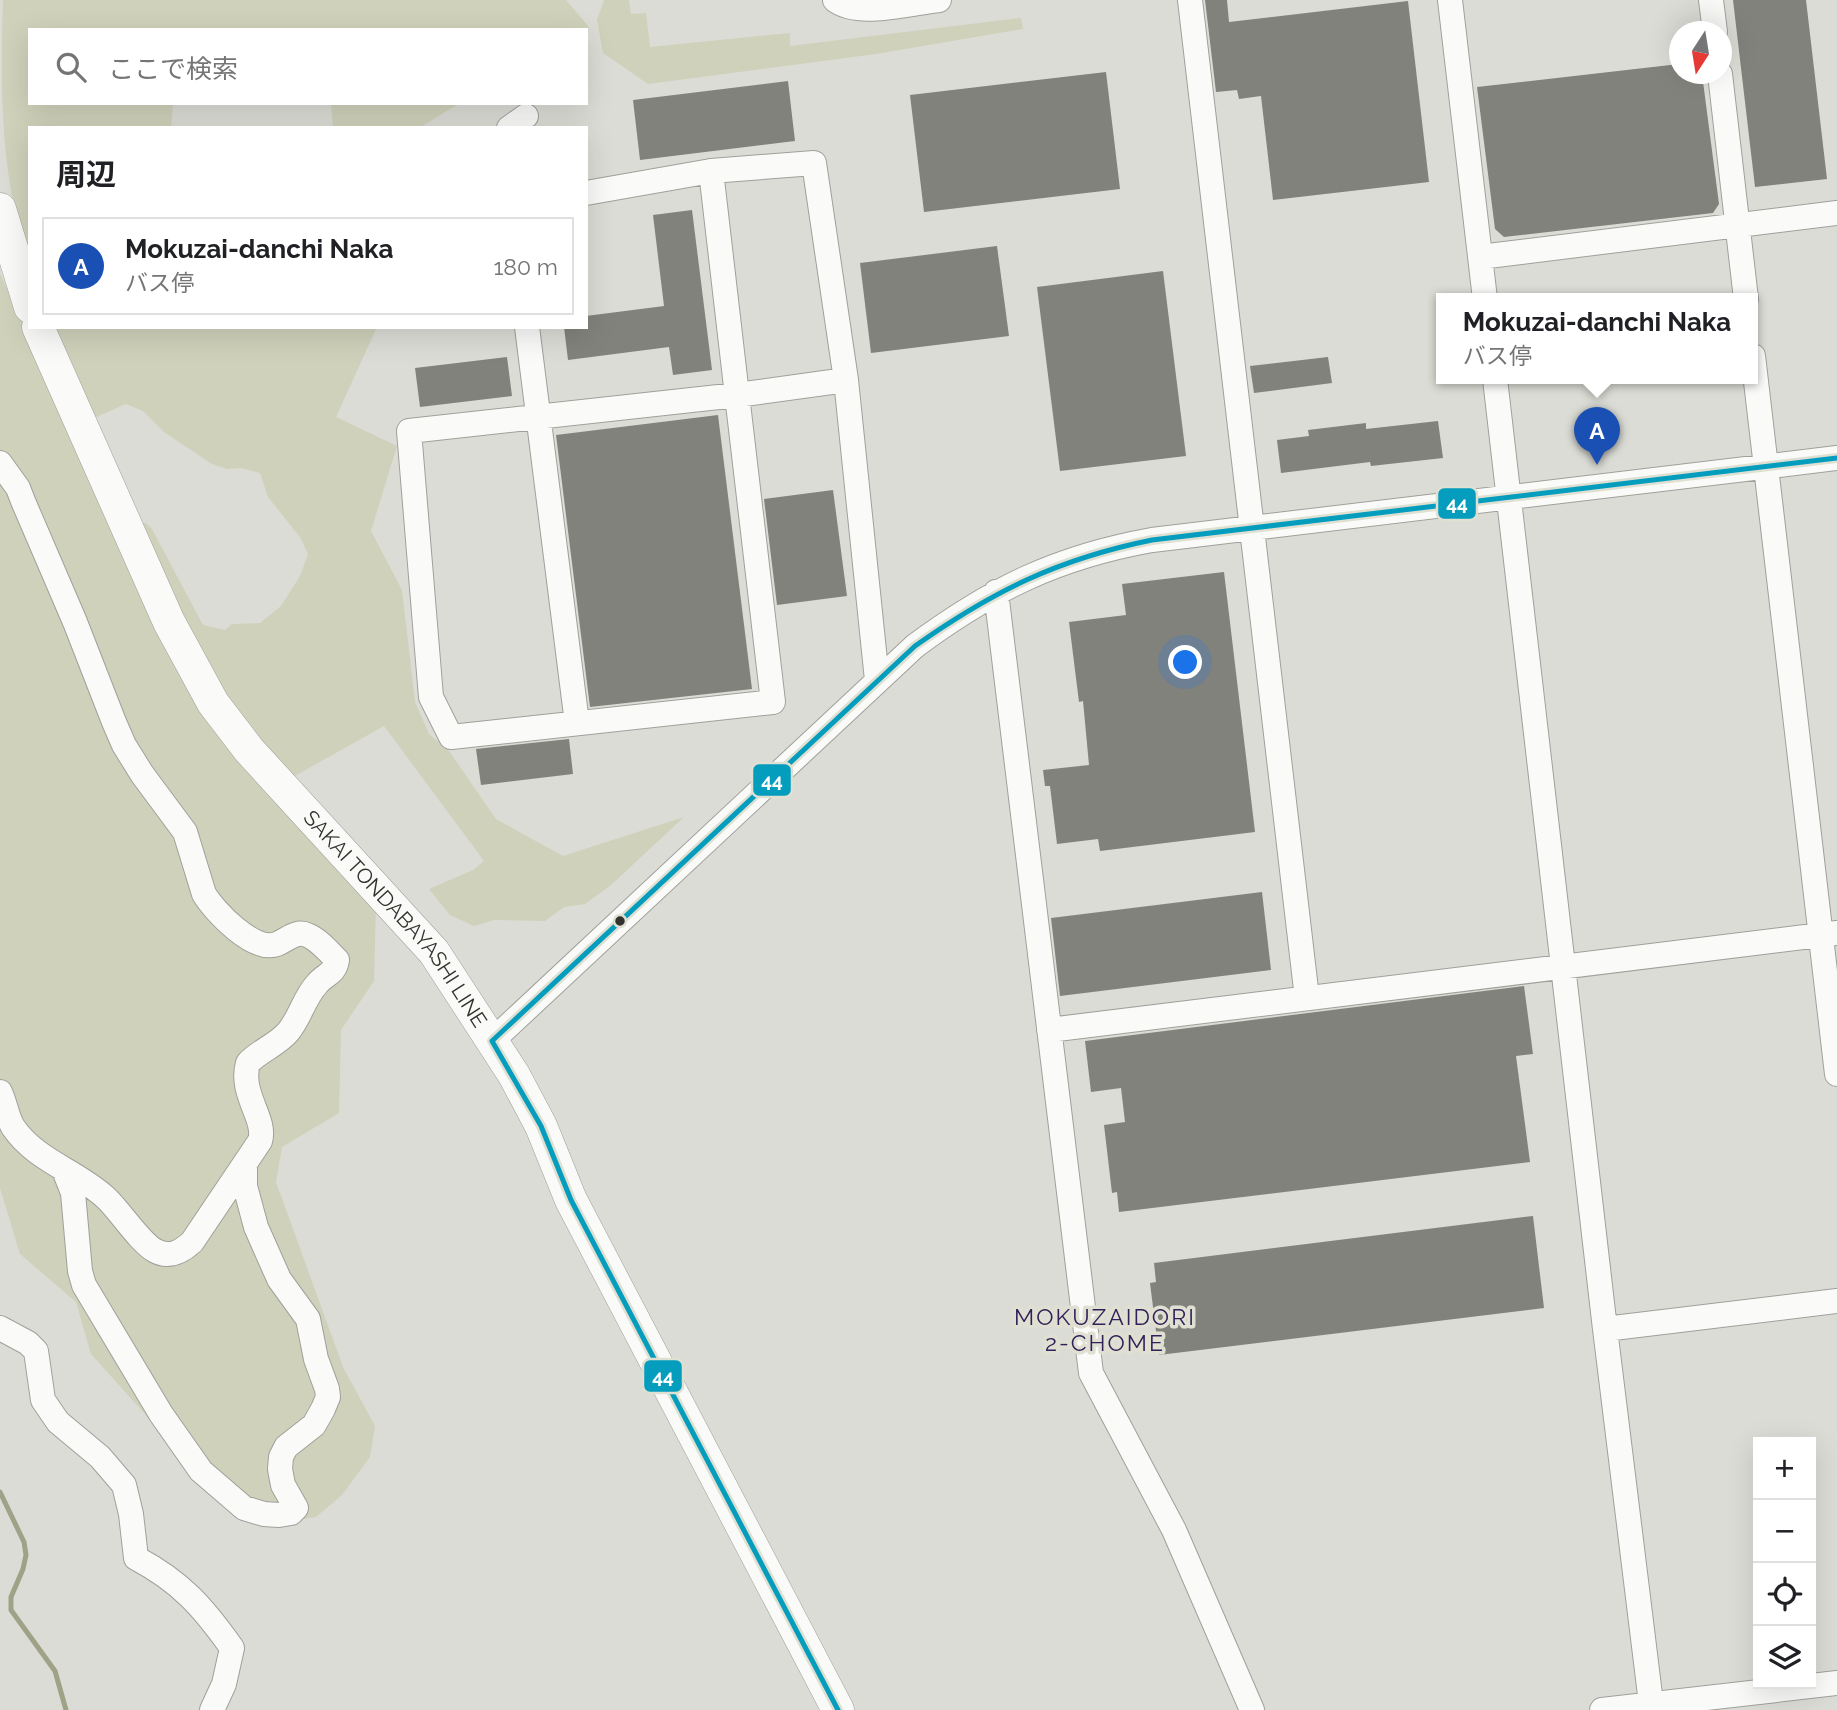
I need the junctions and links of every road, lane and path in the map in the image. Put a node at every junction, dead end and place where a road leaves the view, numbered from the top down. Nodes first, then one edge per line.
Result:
1 (835, 0) edge
2 (939, 0) edge
3 (1190, 0) edge
4 (1450, 0) edge
5 (1711, 0) edge
6 (1714, 21) edge
7 (1721, 84) edge
8 (711, 171) junction
9 (588, 193) edge
10 (0, 209) edge
11 (1837, 213) edge
12 (1737, 225) junction
13 (1480, 257) junction
14 (1484, 293) edge
15 (1745, 293) edge
16 (28, 300) edge
17 (39, 329) edge
18 (527, 329) edge
19 (846, 380) junction
20 (1496, 384) edge
21 (1756, 384) edge
22 (737, 395) junction
23 (538, 417) junction
24 (1837, 458) edge
25 (0, 463) edge
26 (1766, 467) junction
27 (1509, 497) junction
28 (1251, 528) junction
29 (996, 592) junction
30 (877, 680) junction
31 (576, 723) junction
32 (1829, 934) edge
33 (1564, 967) junction
34 (1307, 998) junction
35 (1049, 1030) junction
36 (492, 1041) junction
37 (1837, 1074) edge
38 (0, 1091) edge
39 (245, 1164) junction
40 (64, 1170) junction
41 (1837, 1301) edge
42 (0, 1328) edge
43 (1605, 1329) junction
44 (1837, 1683) edge
45 (1651, 1703) junction
46 (212, 1710) edge
47 (838, 1710) edge
48 (1252, 1710) edge
49 (1602, 1710) edge

1 - 2 street
3 - 28 street
4 - 13 street
5 - 6 street
7 - 12 street
8 - 9 street
8 - 19 street
8 - 22 street
10 - 16 main road
11 - 12 street
12 - 13 street
12 - 15 street
13 - 14 street
17 - 36 main road, SAKAI TONDABAYASHI LINE
18 - 23 street
19 - 22 street
19 - 30 street
20 - 27 street
21 - 26 street
22 - 23 street
22 - 31 street
23 - 31 street
23 - 31 street
24 - 26 street
25 - 39 street
26 - 27 street
26 - 32 street
27 - 28 street
27 - 33 street
28 - 29 street
28 - 34 street
29 - 30 street
29 - 35 street
30 - 36 street
32 - 33 street
32 - 37 street
33 - 34 street
33 - 43 street
34 - 35 street
35 - 48 street
36 - 47 main road, SAKAI TONDABAYASHI LINE
38 - 40 street
39 - 40 street
39 - 40 street
41 - 43 street
42 - 46 street
43 - 45 street
44 - 45 street
45 - 49 street

